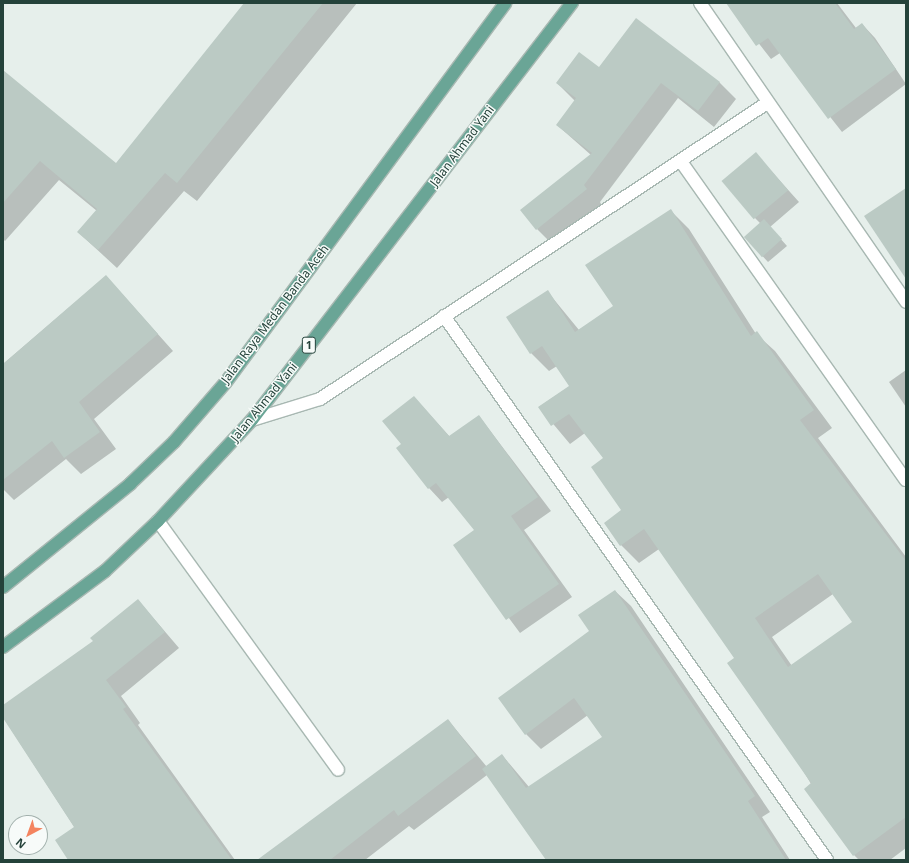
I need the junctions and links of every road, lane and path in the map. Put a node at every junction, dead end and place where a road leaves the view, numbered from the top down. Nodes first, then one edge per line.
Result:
1 (505, 3) edge
2 (572, 3) edge
3 (700, 3) edge
4 (767, 103) junction
5 (682, 163) junction
6 (906, 302) edge
7 (444, 316) junction
8 (252, 420) junction
9 (906, 480) edge
10 (158, 521) junction
11 (3, 587) edge
12 (3, 647) edge
13 (338, 770) dead end
14 (827, 860) edge

1 - 11 main road, Jalan Raya Medan Banda Aceh
2 - 8 main road, Jalan Ahmad Yani / 1
3 - 4 street
4 - 5 street
4 - 6 street
5 - 7 street
5 - 9 street
7 - 8 street
7 - 14 street
8 - 10 main road, Jalan Ahmad Yani / 1
10 - 12 main road, Jalan Ahmad Yani / 1
10 - 13 street

